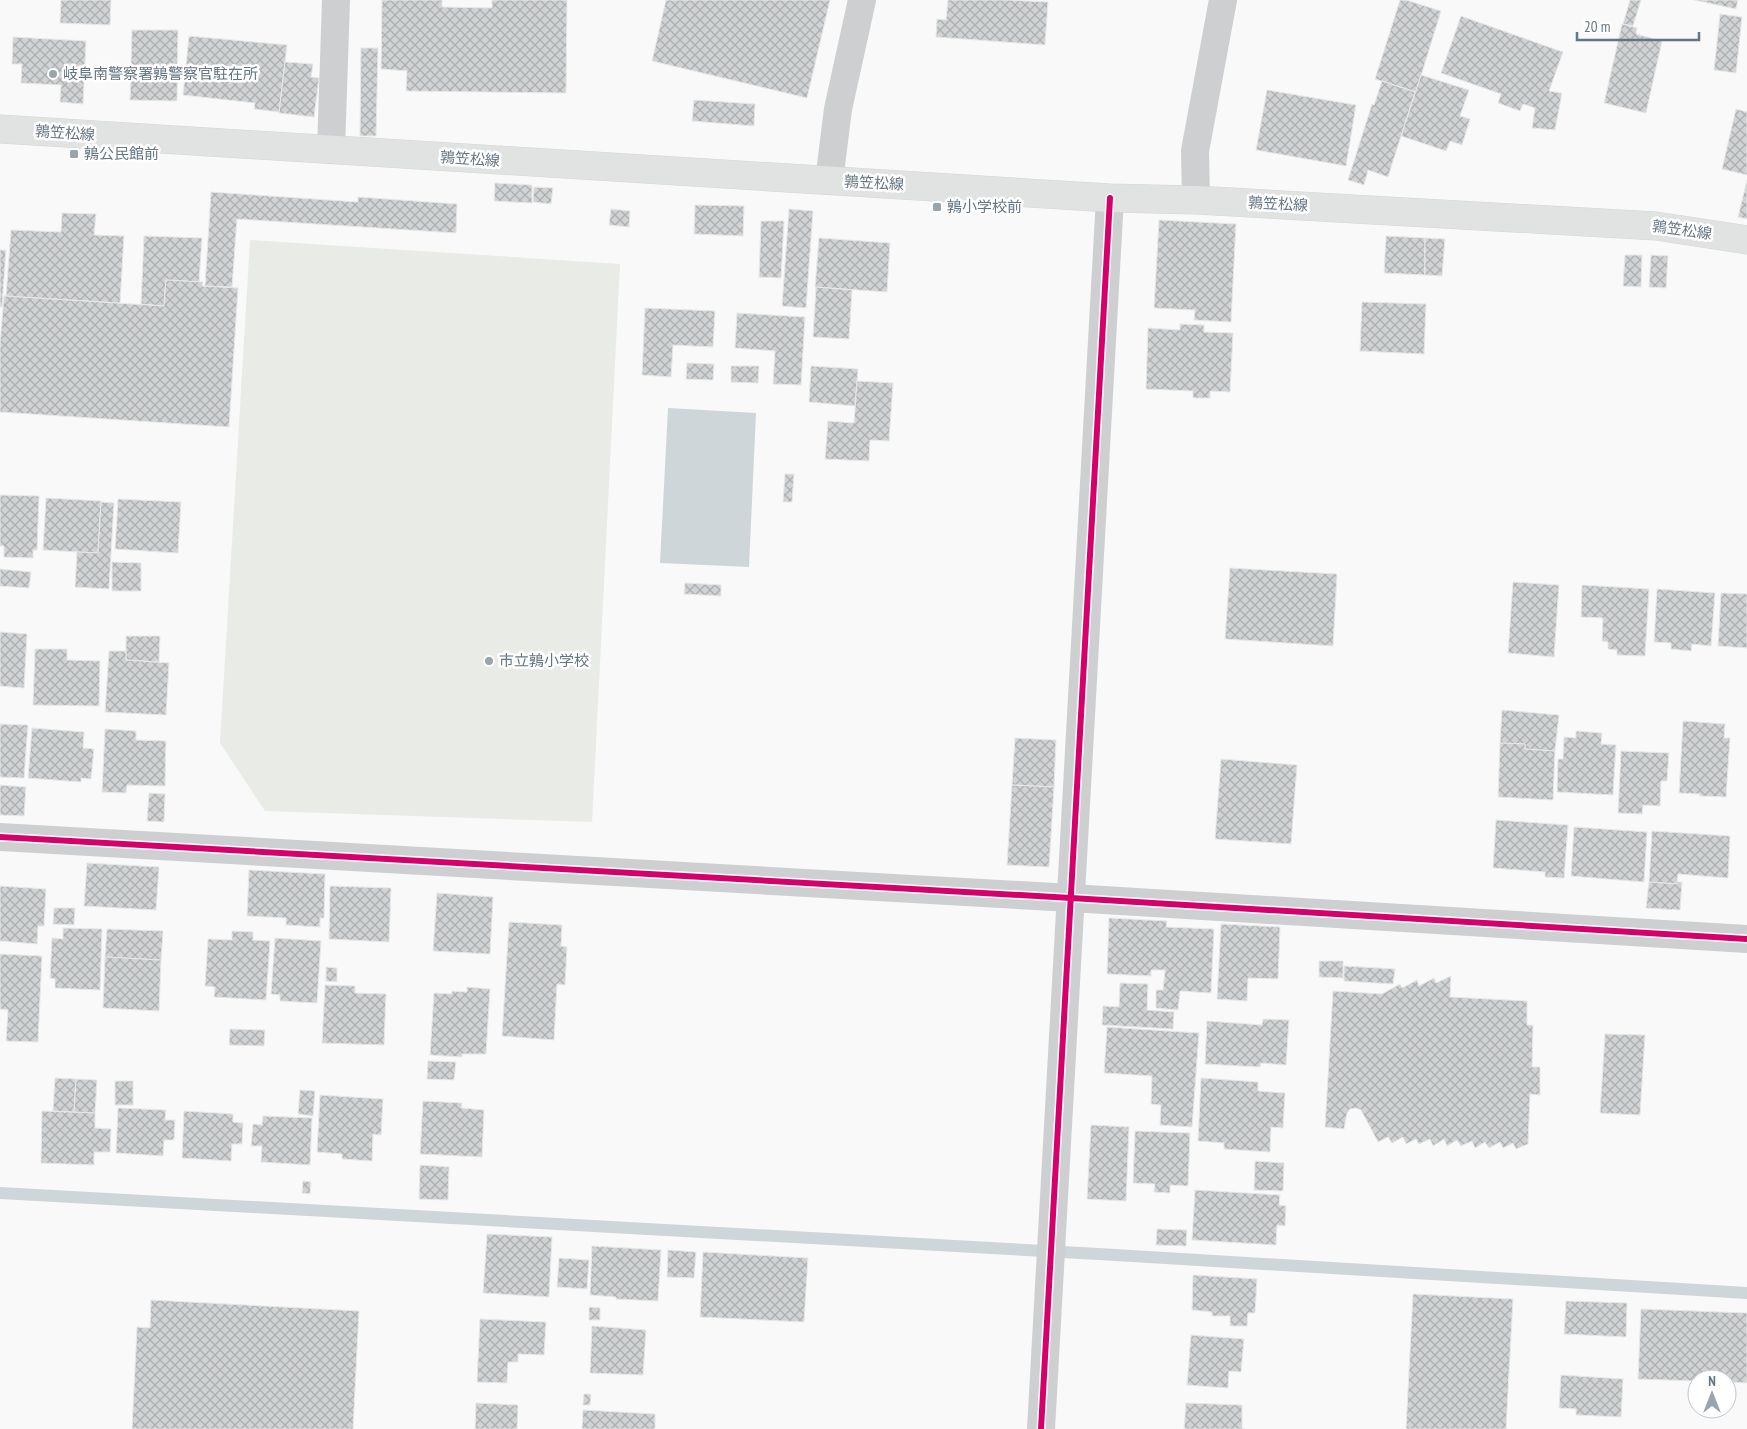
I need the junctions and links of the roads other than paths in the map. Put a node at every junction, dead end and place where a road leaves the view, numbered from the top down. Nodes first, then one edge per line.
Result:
1 (336, 0) edge
2 (862, 0) edge
3 (1223, 0) edge
4 (0, 129) edge
5 (331, 150) junction
6 (829, 181) junction
7 (1110, 198) junction
8 (1196, 200) junction
9 (1747, 240) edge
10 (0, 837) edge
11 (1071, 898) junction
12 (1747, 939) edge
13 (1041, 1429) edge

1 - 5 street
2 - 6 street
3 - 8 street
4 - 5 main road, 鶉笠松線
5 - 6 main road, 鶉笠松線
6 - 7 main road, 鶉笠松線
7 - 8 main road, 鶉笠松線
7 - 11 street
8 - 9 main road, 鶉笠松線
10 - 11 street
11 - 12 street
11 - 13 street

